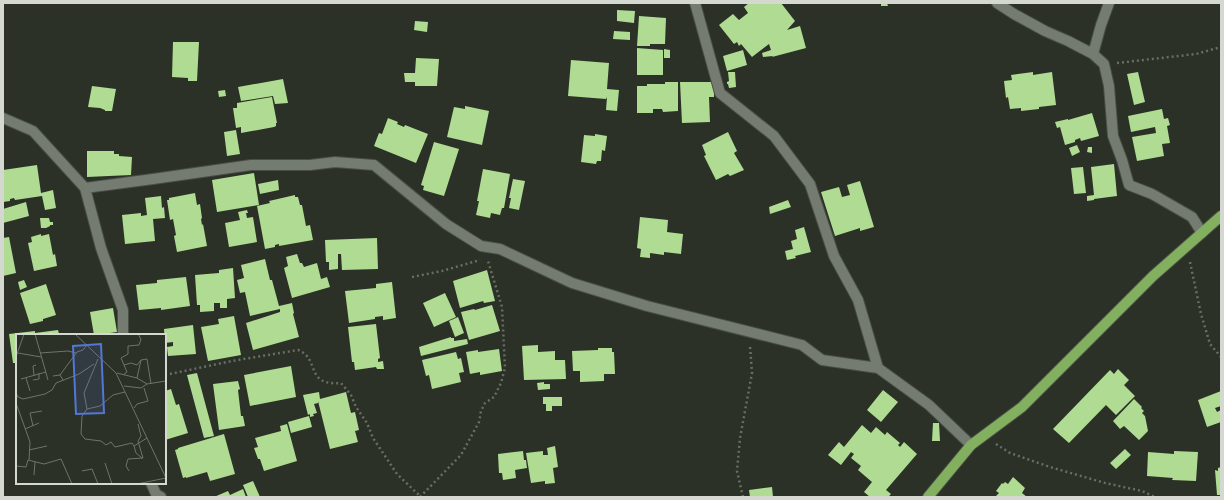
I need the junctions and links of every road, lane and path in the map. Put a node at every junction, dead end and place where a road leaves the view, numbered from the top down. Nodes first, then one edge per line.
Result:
1 (695, 3) edge
2 (996, 3) edge
3 (1109, 3) edge
4 (1221, 47) edge
5 (1092, 54) junction
6 (1104, 64) junction
7 (3, 118) edge
8 (85, 188) junction
9 (1221, 216) edge
10 (1202, 233) junction
11 (1186, 246) junction
12 (500, 249) junction
13 (480, 260) dead end
14 (412, 277) dead end
15 (750, 332) junction
16 (123, 334) edge
17 (1221, 357) edge
18 (878, 368) junction
19 (166, 375) edge
20 (984, 436) junction
21 (971, 446) junction
22 (151, 484) edge
23 (161, 497) edge
24 (420, 497) edge
25 (743, 497) edge
26 (928, 497) edge
27 (1155, 497) edge

1 - 18 street
2 - 5 street
3 - 5 street
4 - 6 path
5 - 6 street
6 - 10 street
7 - 8 street
8 - 12 street
8 - 16 street
9 - 10 main road
10 - 11 main road
11 - 17 path
11 - 20 main road
12 - 15 street
12 - 24 path
13 - 14 path
15 - 18 street
15 - 25 path
18 - 21 street
19 - 24 path
20 - 21 main road
20 - 27 path
21 - 26 main road
22 - 23 street

